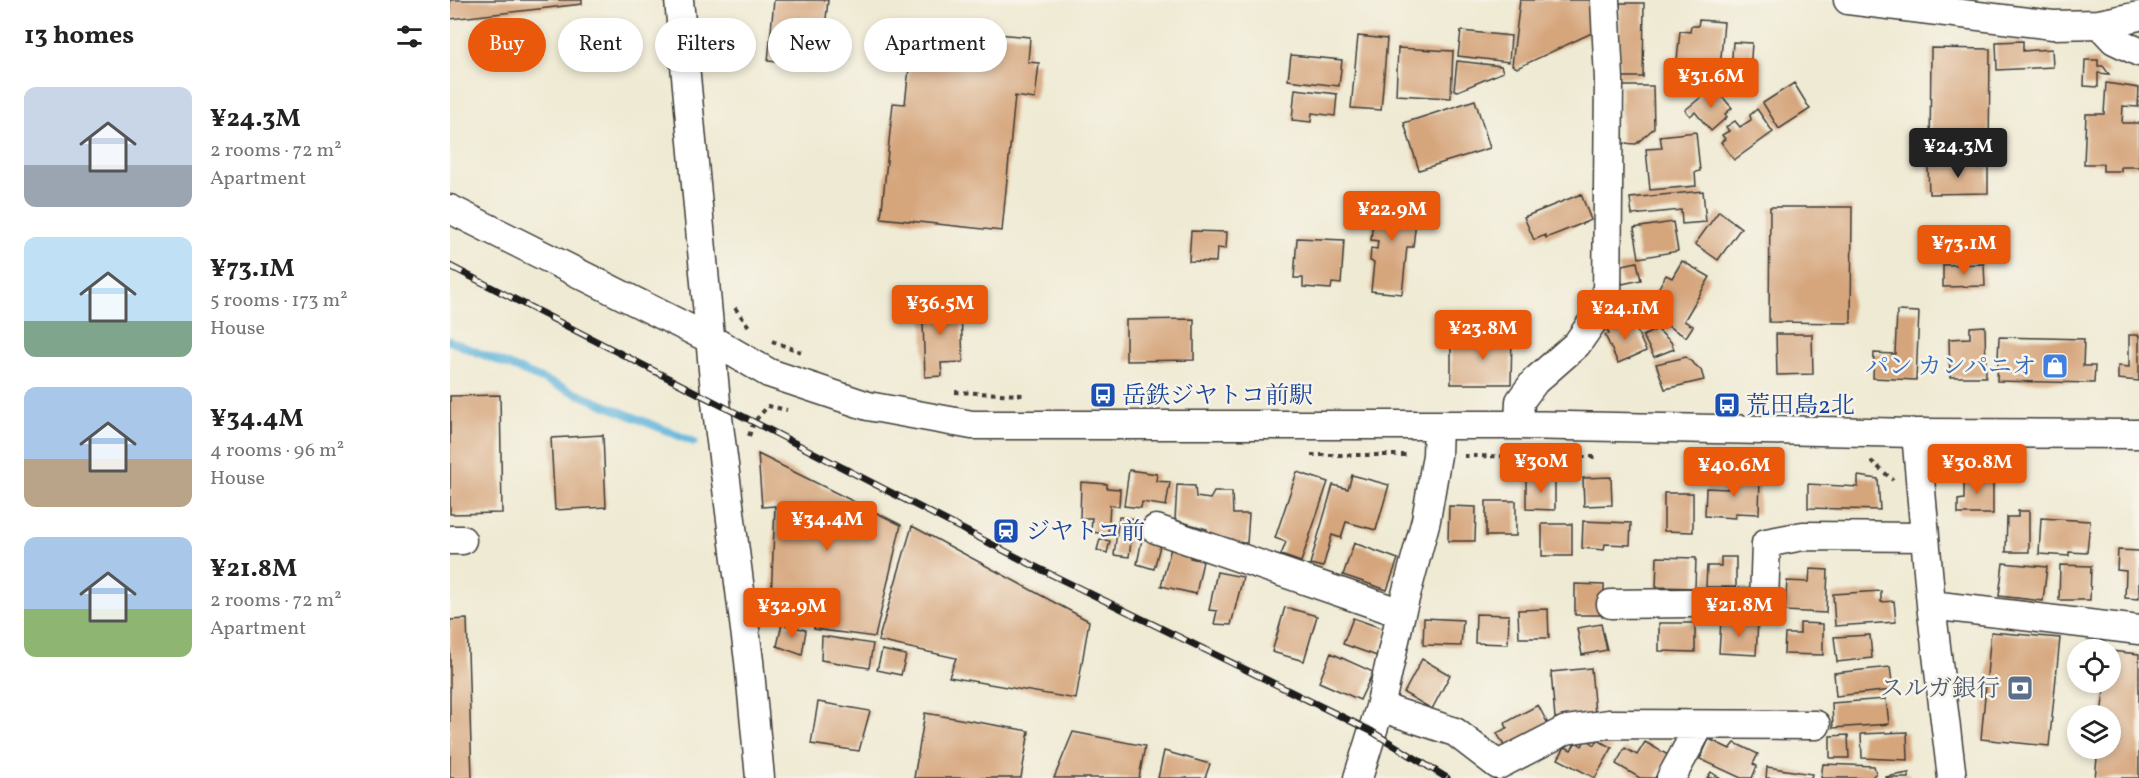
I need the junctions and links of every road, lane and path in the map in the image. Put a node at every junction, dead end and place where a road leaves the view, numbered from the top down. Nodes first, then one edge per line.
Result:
1 (679, 0) edge
2 (1605, 0) edge
3 (1848, 0) edge
4 (2139, 16) edge
5 (2099, 24) junction
6 (2139, 52) edge
7 (450, 209) edge
8 (734, 306) dead end
9 (754, 334) dead end
10 (765, 338) dead end
11 (711, 339) junction
12 (808, 355) dead end
13 (946, 391) dead end
14 (1025, 395) dead end
15 (1438, 425) junction
16 (1519, 425) junction
17 (1916, 433) junction
18 (2139, 434) edge
19 (1156, 529) dead end
20 (1924, 537) junction
21 (1611, 604) dead end
22 (1931, 605) junction
23 (1401, 613) junction
24 (2139, 630) edge
25 (1380, 707) junction
26 (1700, 725) junction
27 (1816, 725) dead end
28 (760, 778) edge
29 (1358, 778) edge
30 (1671, 778) edge
31 (1952, 778) edge

1 - 11 street
2 - 16 street
3 - 5 street
4 - 5 street
5 - 6 street
7 - 11 street
8 - 9 path
10 - 12 path
11 - 15 street
11 - 28 street
13 - 14 path
15 - 16 street
15 - 23 street
16 - 17 street
17 - 18 street
17 - 20 street
19 - 23 street
20 - 21 street
20 - 22 street
22 - 24 street
22 - 31 street
23 - 25 street
25 - 26 street
25 - 29 street
26 - 27 street
26 - 30 street

